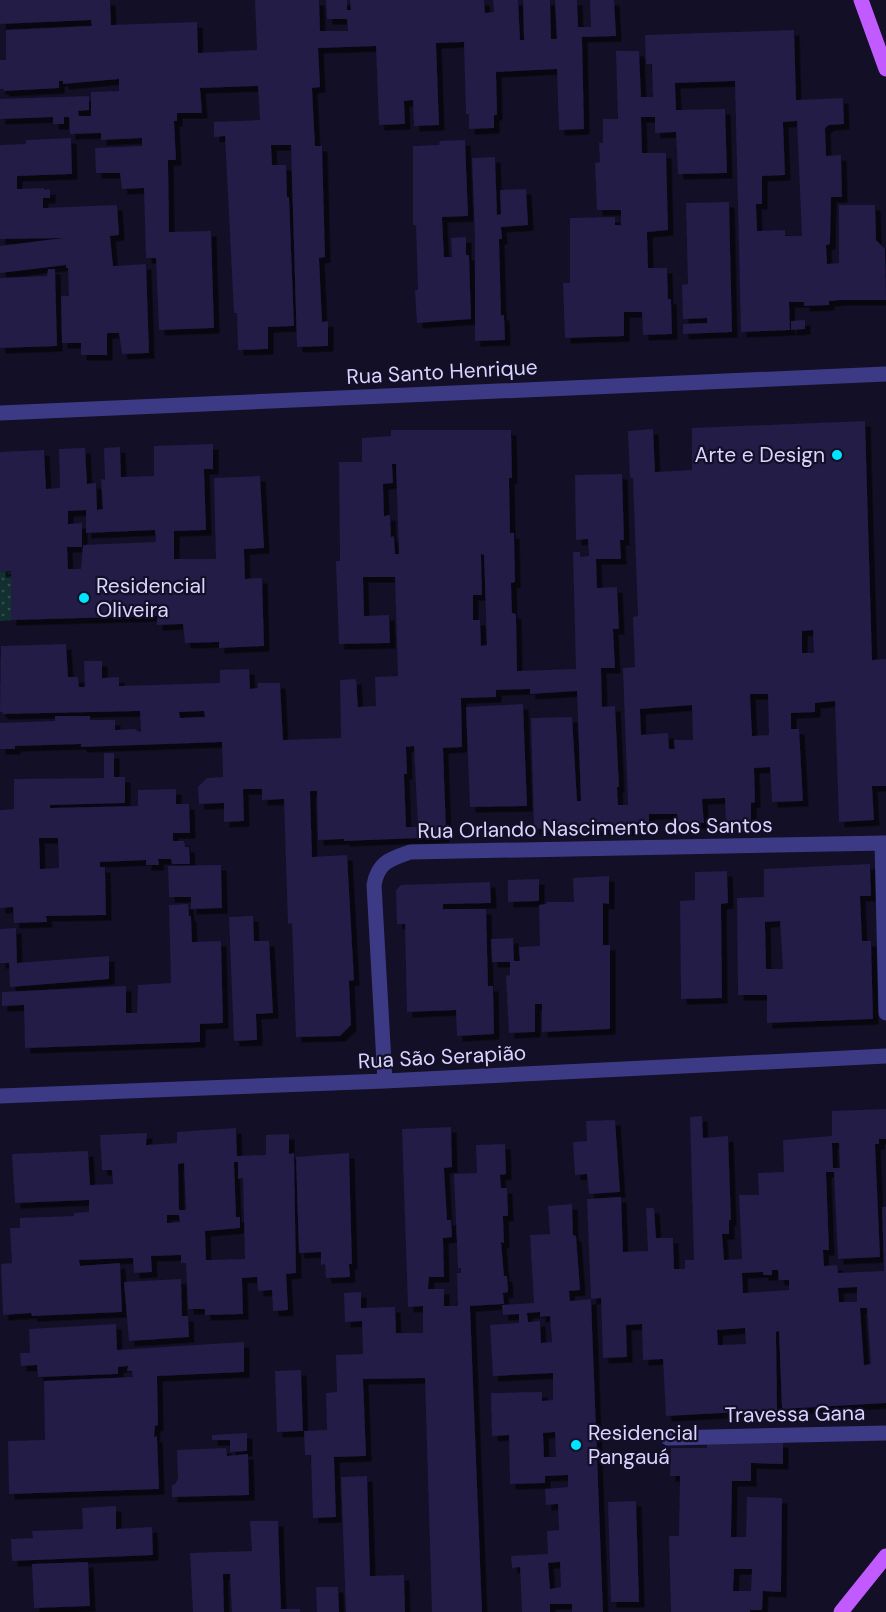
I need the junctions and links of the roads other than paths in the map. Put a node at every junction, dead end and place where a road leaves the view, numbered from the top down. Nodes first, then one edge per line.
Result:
1 (863, 4) edge
2 (886, 69) edge
3 (886, 374) edge
4 (0, 413) edge
5 (884, 843) edge
6 (886, 1013) edge
7 (886, 1056) edge
8 (385, 1081) junction
9 (0, 1096) edge
10 (886, 1432) edge
11 (668, 1438) dead end
12 (886, 1556) edge
13 (841, 1612) edge

1 - 2 main road
3 - 4 street, Rua Santo Henrique
5 - 6 street
5 - 8 street, Rua Orlando Nascimento dos Santos
7 - 8 street, Rua São Serapião
8 - 9 street, Rua São Serapião
10 - 11 street, Travessa Gana
12 - 13 main road

